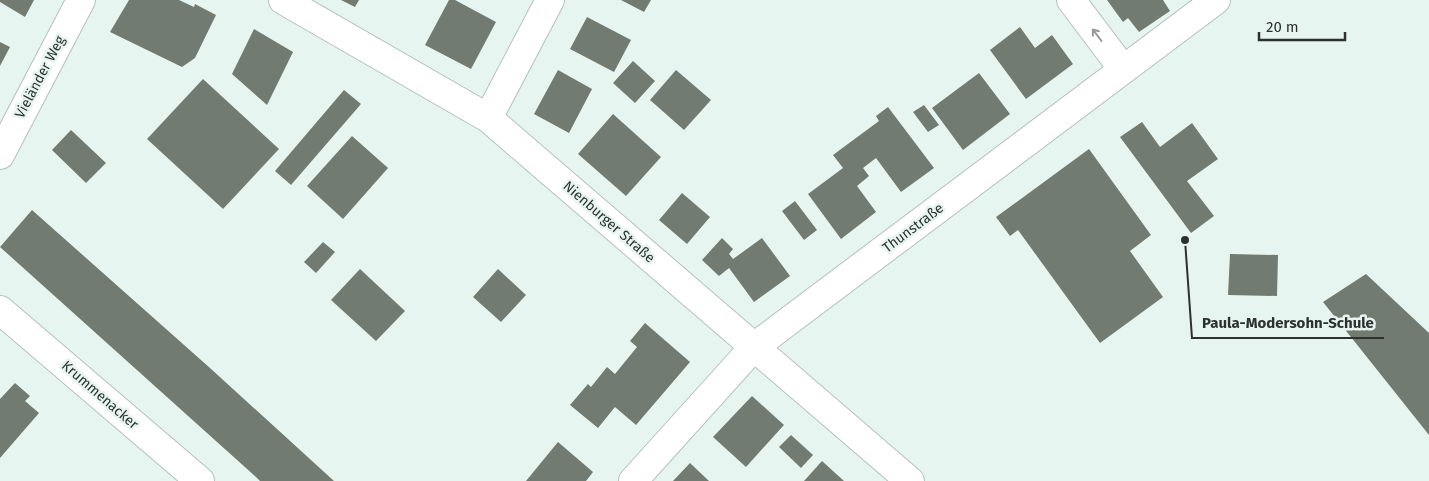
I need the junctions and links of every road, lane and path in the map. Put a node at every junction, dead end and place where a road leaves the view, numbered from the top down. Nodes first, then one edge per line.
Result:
1 (81, 0) edge
2 (283, 0) edge
3 (550, 0) edge
4 (1072, 0) edge
5 (1216, 0) edge
6 (1123, 69) junction
7 (488, 118) junction
8 (0, 155) edge
9 (0, 310) edge
10 (754, 347) junction
11 (200, 481) edge
12 (633, 481) edge
13 (910, 481) edge

1 - 8 street, Vieländer Weg
2 - 7 street, Nienburger Straße
3 - 7 street
6 -> 4 street
5 - 6 street, Thunstraße
6 - 10 street, Thunstraße
7 - 10 street, Nienburger Straße
9 - 11 street, Krummenacker
10 - 12 street, Thunstraße
10 - 13 street, Nienburger Straße

